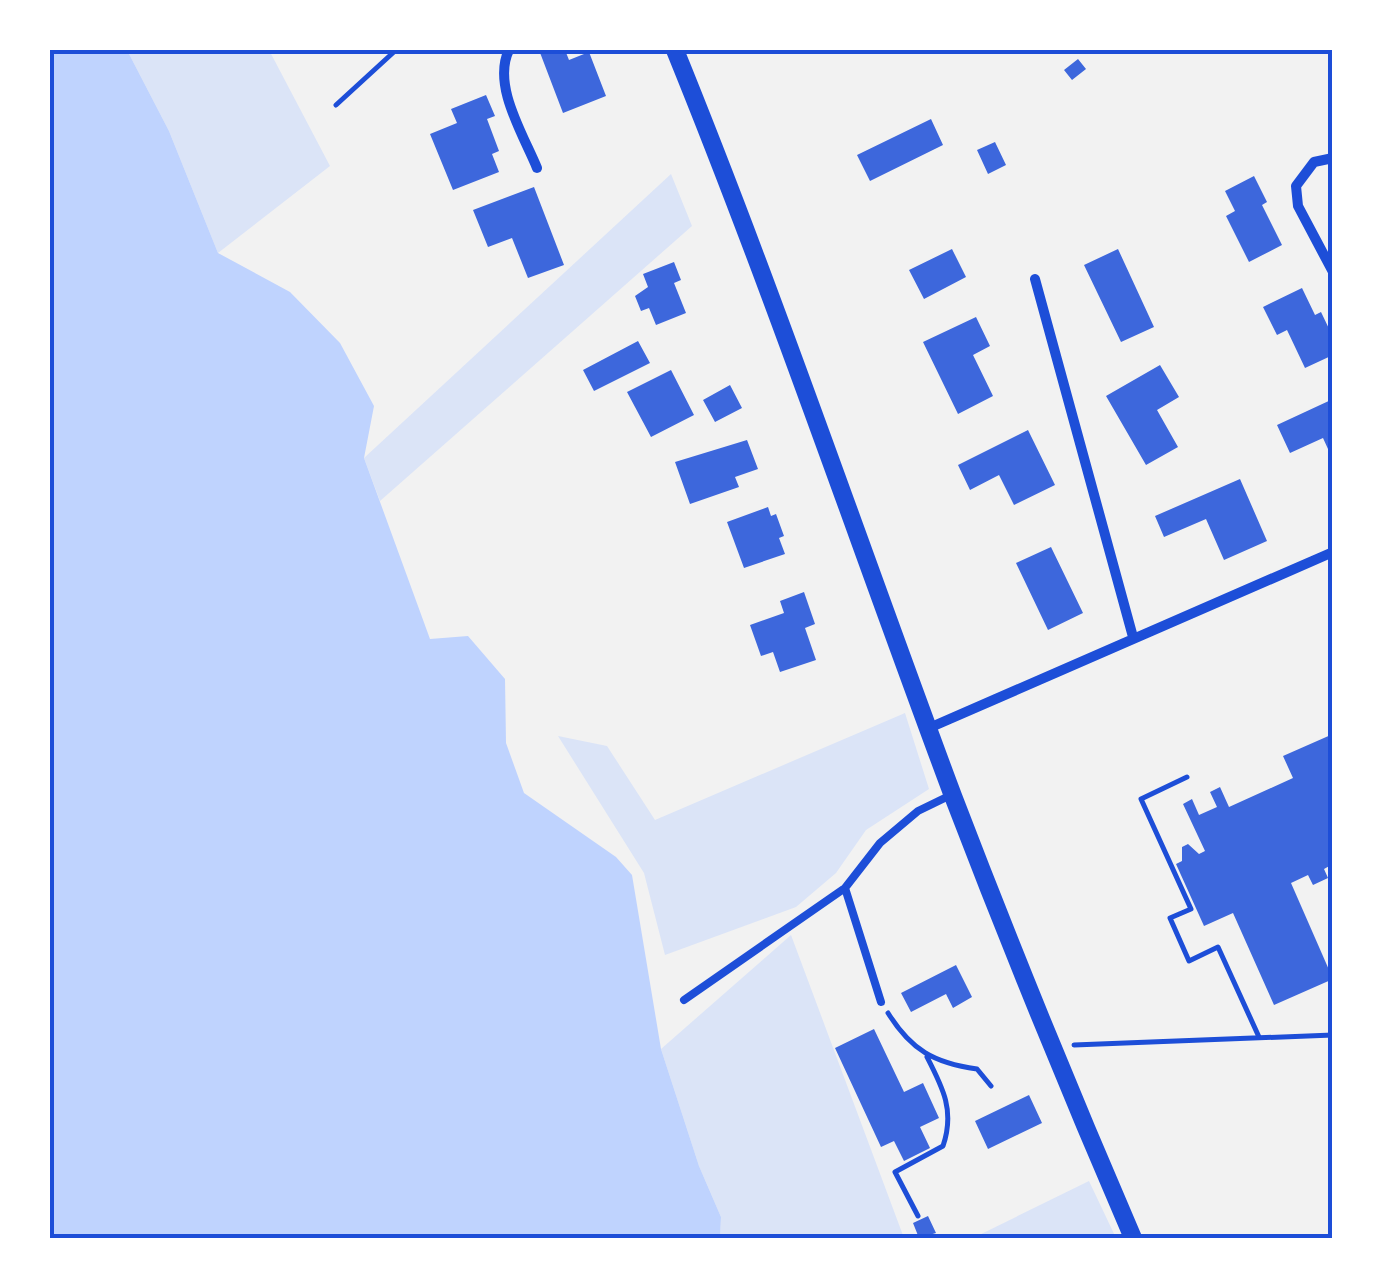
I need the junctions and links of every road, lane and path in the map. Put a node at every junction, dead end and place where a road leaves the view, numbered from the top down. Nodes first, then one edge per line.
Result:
1 (396, 50) edge
2 (509, 50) edge
3 (675, 50) edge
4 (336, 105) dead end
5 (1333, 158) edge
6 (536, 168) dead end
7 (1333, 272) edge
8 (1035, 279) dead end
9 (1333, 552) edge
10 (1133, 637) junction
11 (929, 728) junction
12 (1187, 777) dead end
13 (953, 794) junction
14 (844, 888) junction
15 (684, 1000) dead end
16 (881, 1002) joint
17 (1333, 1034) edge
18 (1259, 1037) junction
19 (1051, 1046) junction
20 (927, 1057) junction
21 (991, 1086) dead end
22 (918, 1216) dead end
23 (1133, 1238) edge

1 - 4 path
2 - 6 street
3 - 11 street
5 - 7 street
8 - 10 street
9 - 10 street
10 - 11 street
11 - 13 street
12 - 18 path
13 - 14 lane
13 - 19 street
14 - 15 lane
14 - 16 lane
16 - 20 path
17 - 18 path
18 - 19 path
19 - 23 street
20 - 21 path
20 - 22 path

